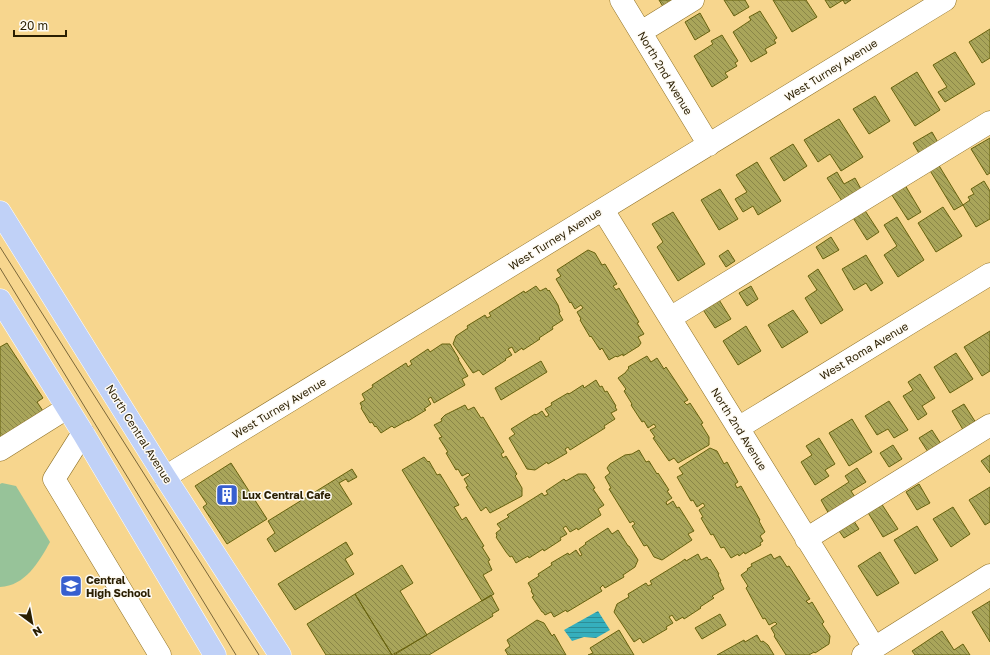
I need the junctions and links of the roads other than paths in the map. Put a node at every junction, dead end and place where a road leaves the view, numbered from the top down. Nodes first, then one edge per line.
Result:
1 (621, 0) edge
2 (693, 0) edge
3 (945, 0) edge
4 (641, 32) junction
5 (990, 122) edge
6 (709, 145) junction
7 (603, 210) junction
8 (0, 212) edge
9 (990, 274) edge
10 (0, 300) edge
11 (670, 318) junction
12 (68, 408) junction
13 (990, 425) edge
14 (738, 428) junction
15 (83, 433) junction
16 (0, 450) edge
17 (165, 477) junction
18 (806, 539) junction
19 (990, 575) edge
20 (868, 651) edge
21 (160, 655) edge
22 (215, 655) edge
23 (280, 655) edge

1 - 4 street, North 2nd Avenue
2 - 4 street
3 - 6 street, West Turney Avenue
4 - 6 street, North 2nd Avenue
5 - 11 street
6 - 7 street, West Turney Avenue
7 - 11 street, North 2nd Avenue
7 - 17 street, West Turney Avenue
8 - 17 main road, North Central Avenue
9 - 14 street, West Roma Avenue
10 - 12 main road
11 - 14 street, North 2nd Avenue
12 - 15 main road
12 - 16 street
13 - 18 street
14 - 18 street, North 2nd Avenue
15 - 21 street
15 - 22 main road
17 - 23 main road, North Central Avenue
18 - 20 street, North 2nd Avenue
19 - 20 street

